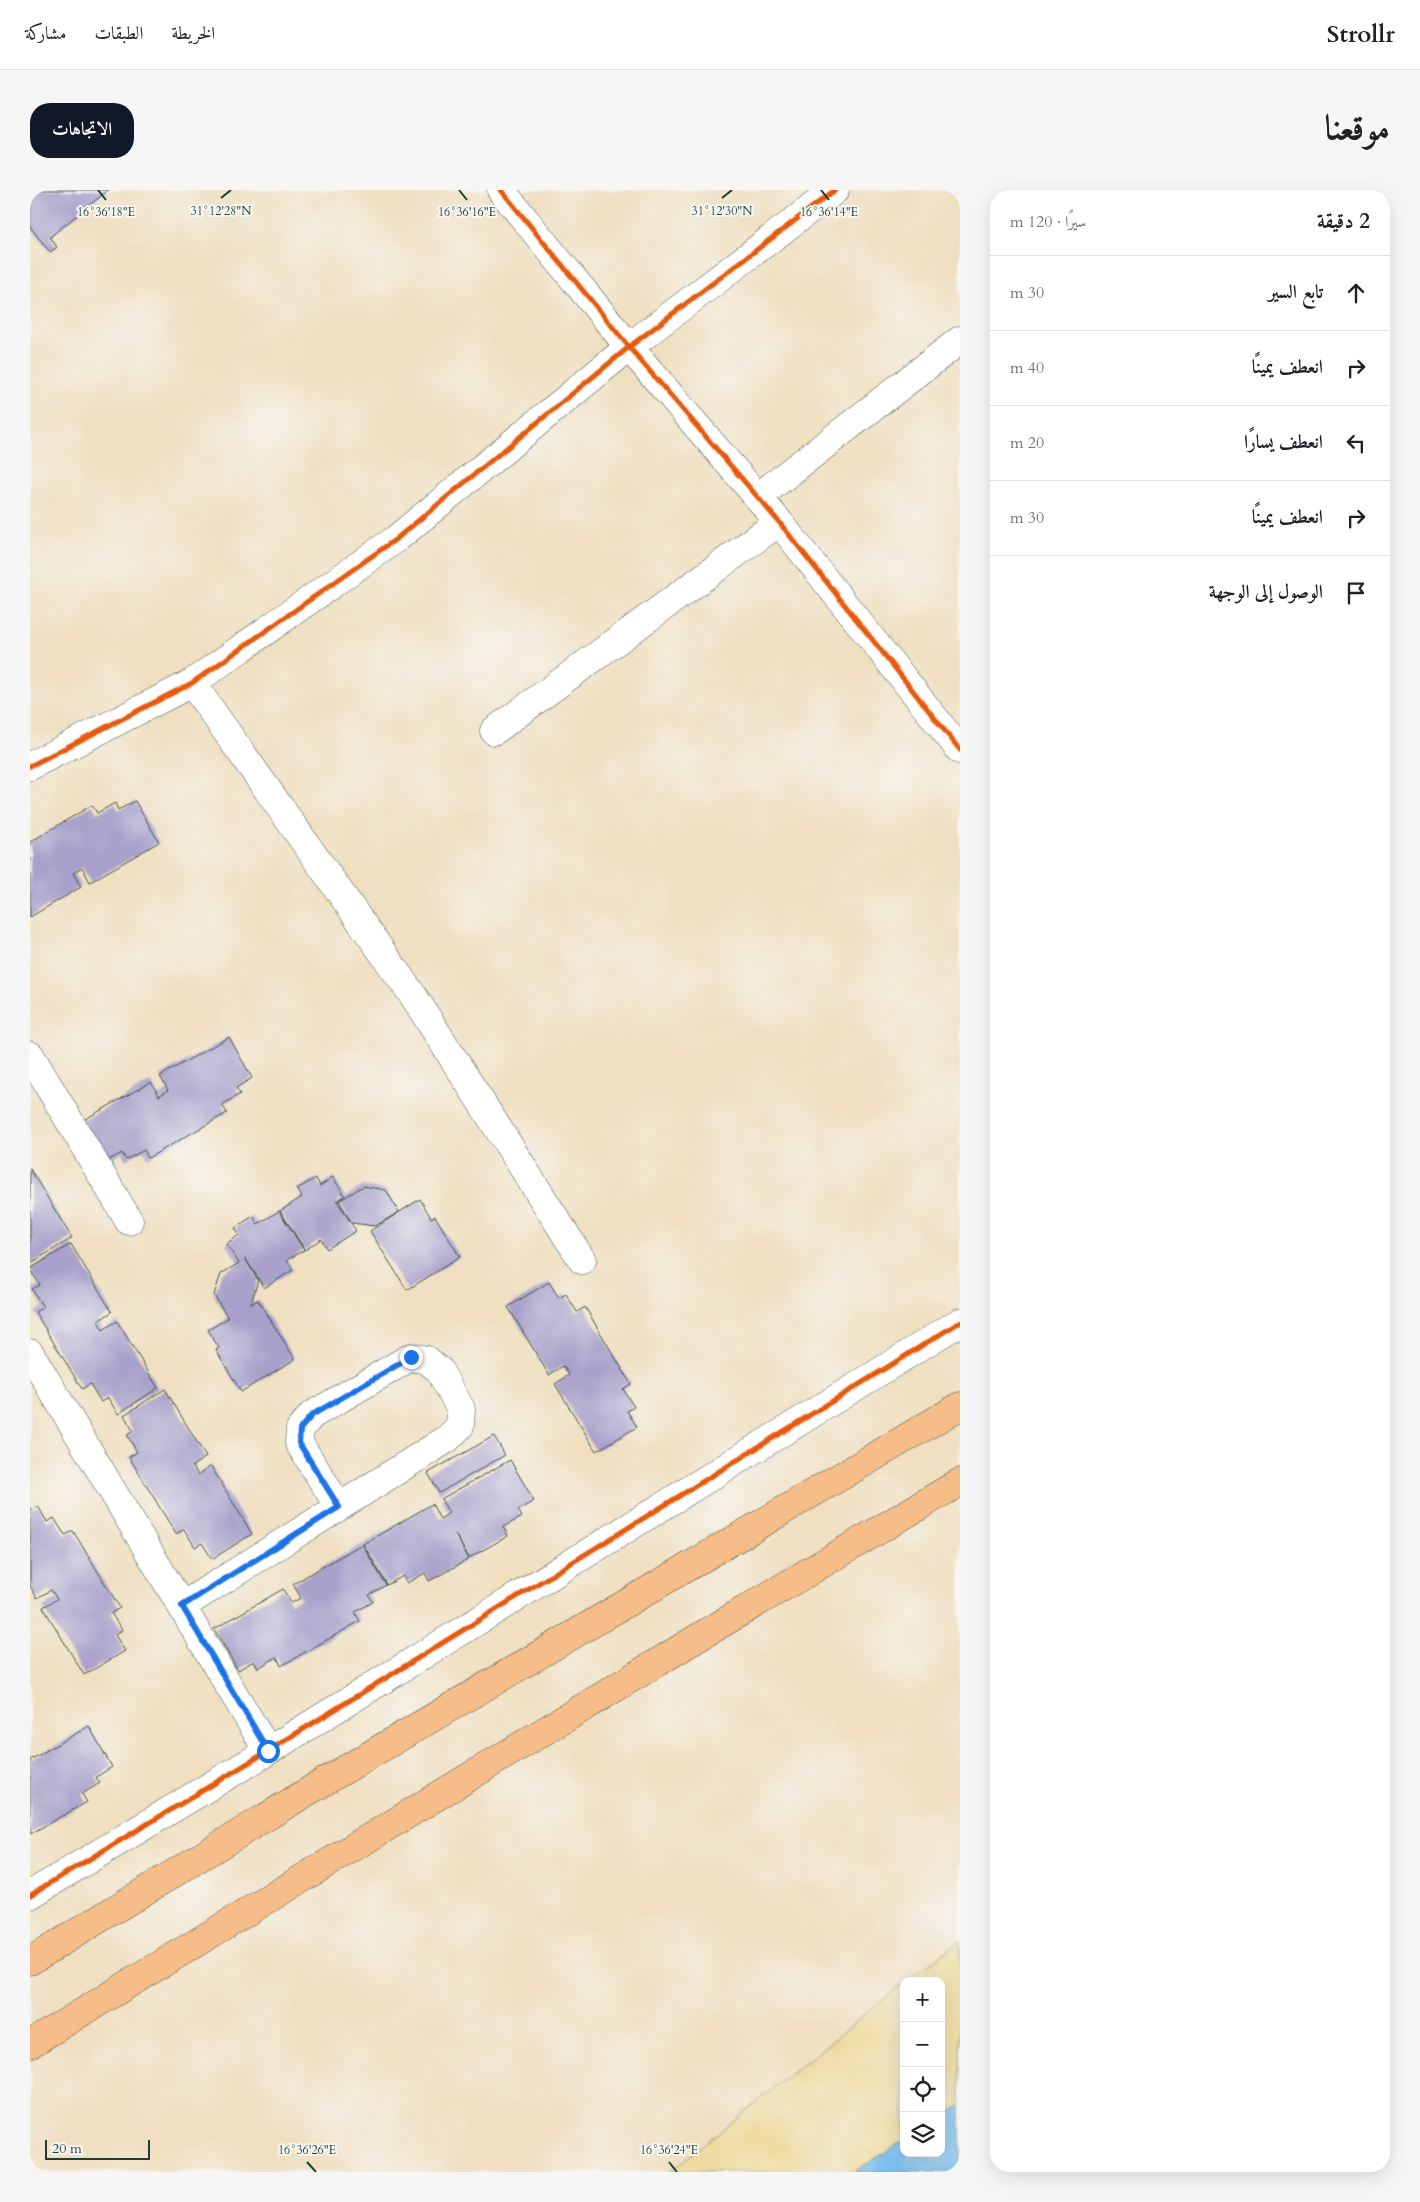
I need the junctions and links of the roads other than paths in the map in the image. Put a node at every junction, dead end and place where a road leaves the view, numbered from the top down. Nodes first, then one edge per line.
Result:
1 (501, 190) edge
2 (835, 190) edge
3 (960, 340) edge
4 (629, 347) junction
5 (758, 497) junction
6 (779, 522) junction
7 (192, 683) junction
8 (494, 730) dead end
9 (960, 750) edge
10 (30, 766) edge
11 (30, 1055) edge
12 (129, 1221) dead end
13 (582, 1260) dead end
14 (960, 1322) edge
15 (30, 1353) edge
16 (960, 1406) edge
17 (960, 1482) edge
18 (339, 1507) junction
19 (182, 1606) junction
20 (268, 1751) junction
21 (30, 1895) edge
22 (30, 1961) edge
23 (30, 2044) edge

1 - 4 street
2 - 4 street
3 - 5 street
4 - 5 street
4 - 7 street
5 - 6 street
6 - 8 street
6 - 9 street
7 - 10 street
7 - 13 street
11 - 12 street
14 - 20 street
15 - 19 street
16 - 22 main road
17 - 23 main road
18 - 18 street
18 - 19 street
19 - 20 street
20 - 21 street

